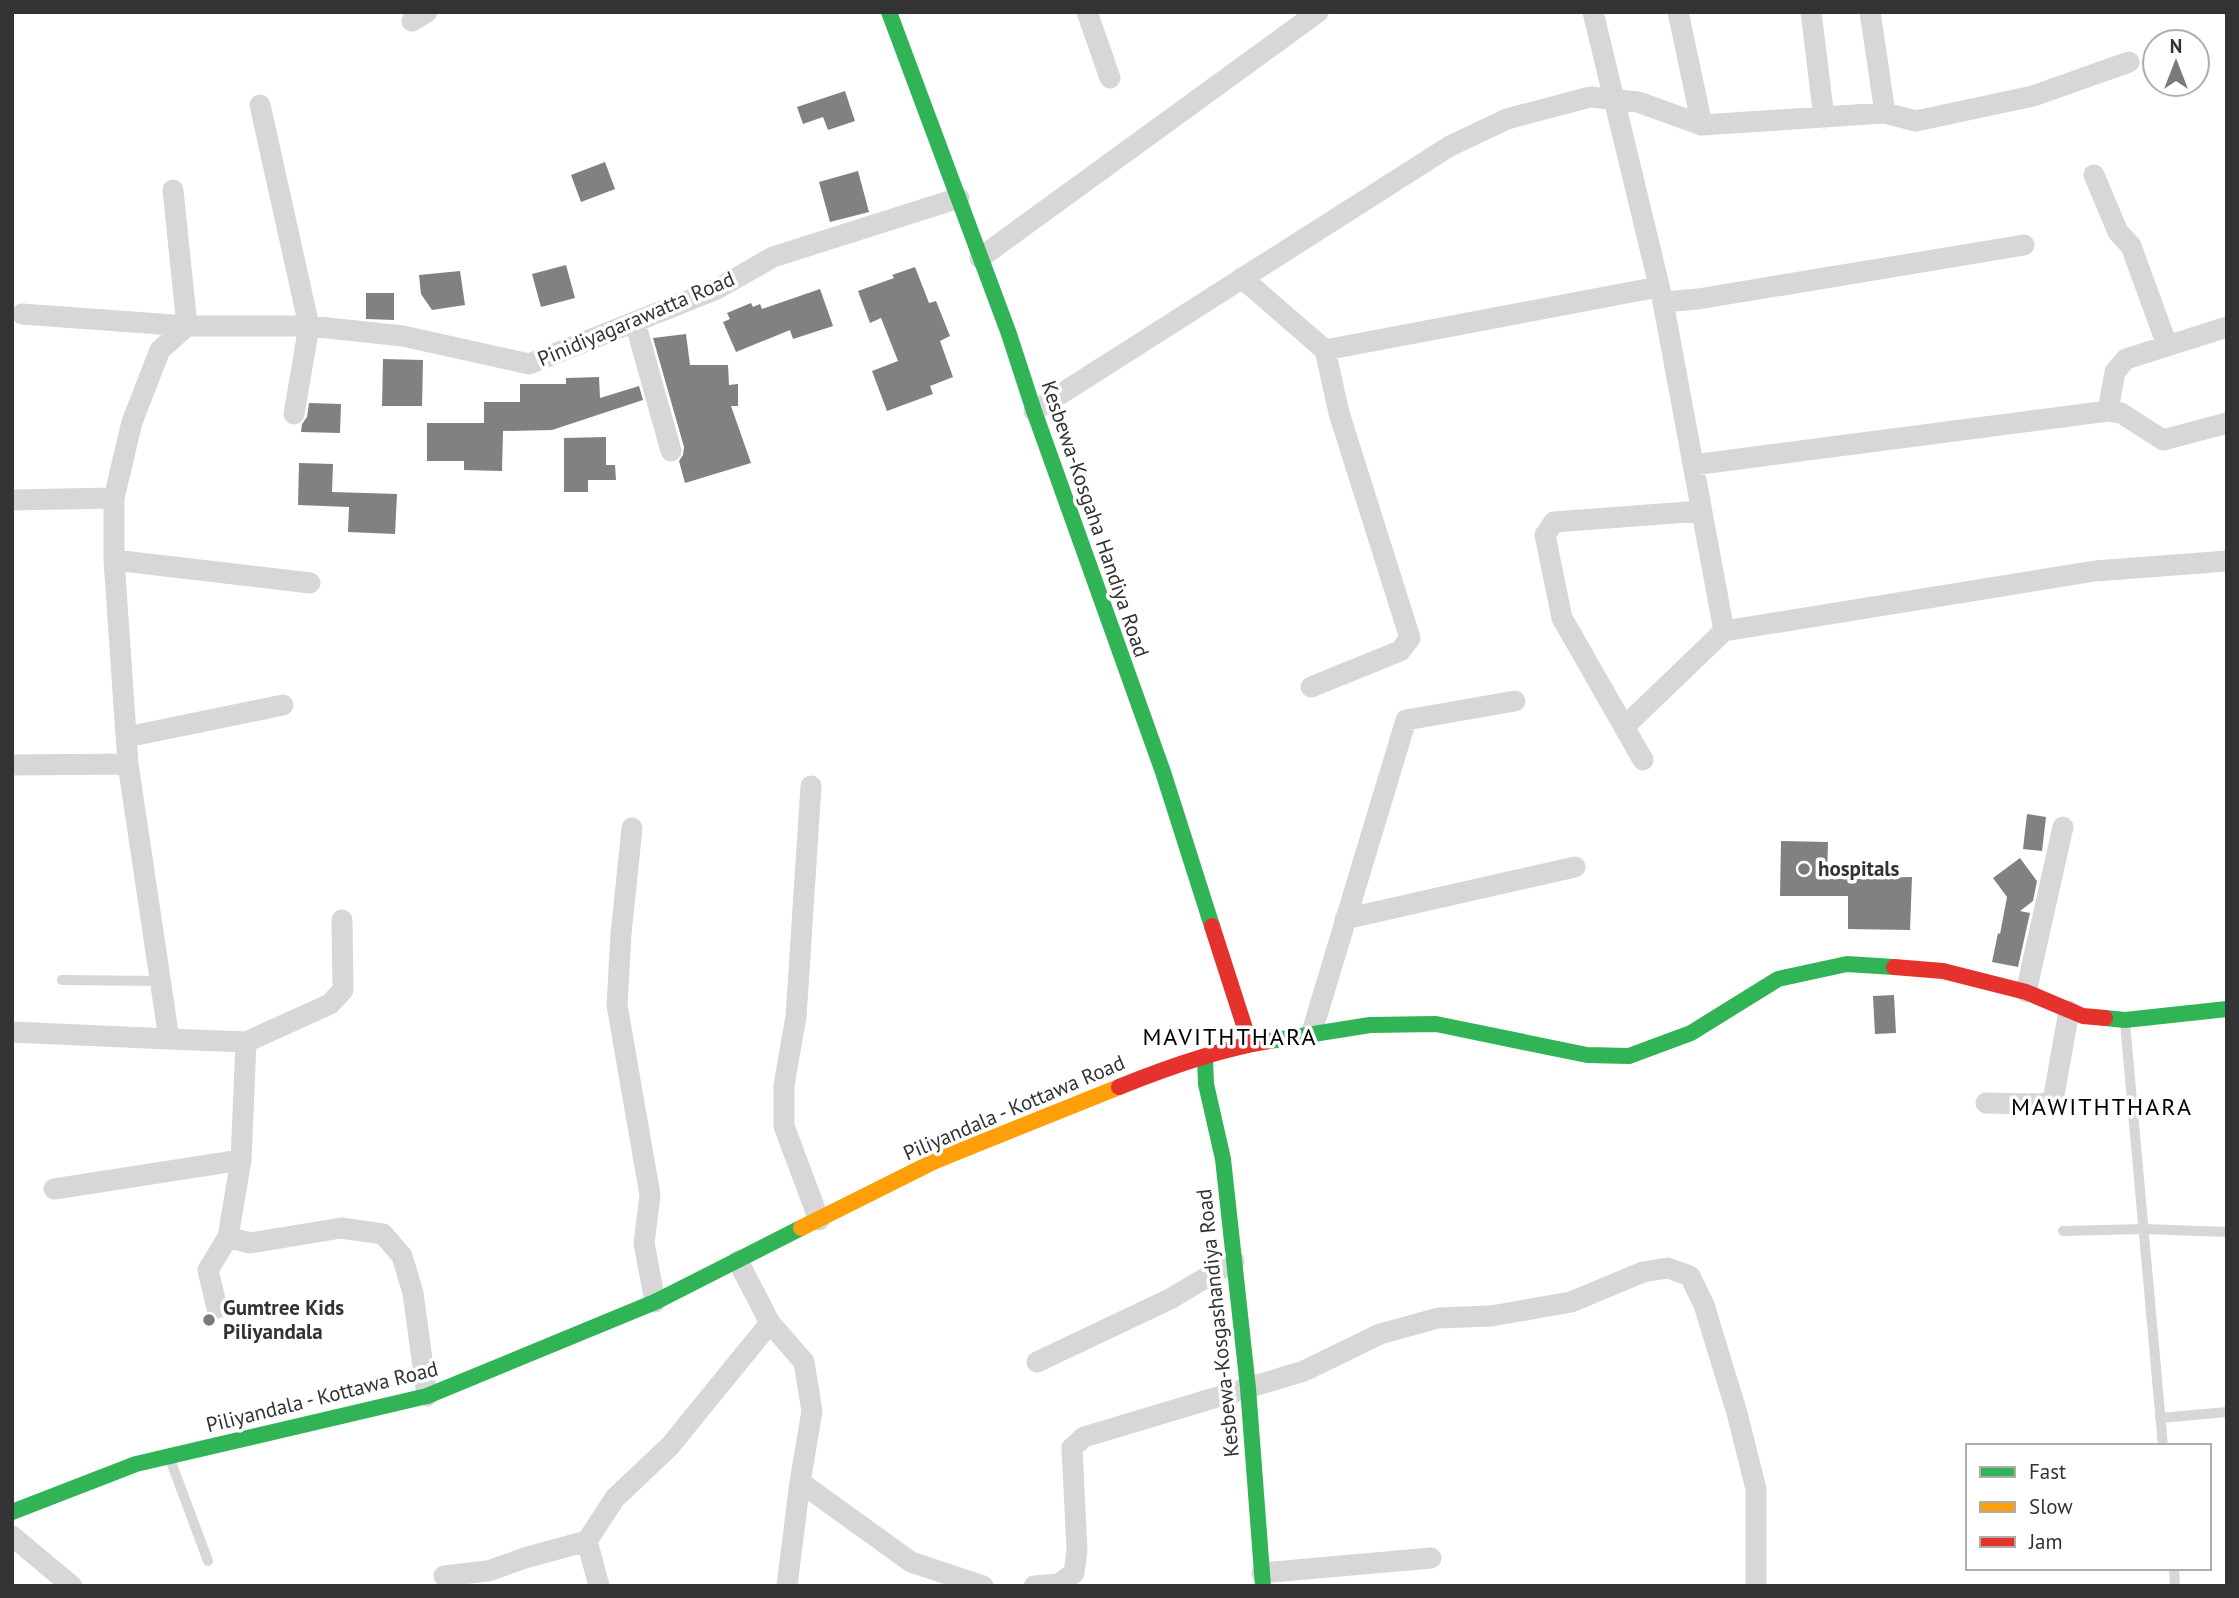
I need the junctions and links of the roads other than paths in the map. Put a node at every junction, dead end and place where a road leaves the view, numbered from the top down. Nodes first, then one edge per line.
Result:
1 (889, 12) edge
2 (1087, 12) edge
3 (1318, 12) edge
4 (1593, 12) edge
5 (1678, 12) edge
6 (1811, 12) edge
7 (1870, 12) edge
8 (2129, 62) dead end
9 (1110, 78) dead end
10 (1612, 99) junction
11 (260, 105) dead end
12 (1885, 113) junction
13 (1824, 118) junction
14 (1702, 125) junction
15 (2094, 175) dead end
16 (173, 190) dead end
17 (959, 198) junction
18 (2024, 245) dead end
19 (980, 258) junction
20 (1242, 278) junction
21 (1661, 294) junction
22 (22, 314) dead end
23 (635, 322) junction
24 (187, 326) junction
25 (309, 326) junction
26 (2227, 327) edge
27 (2167, 345) junction
28 (1325, 351) junction
29 (1034, 411) junction
30 (2108, 411) junction
31 (293, 414) dead end
32 (2227, 423) edge
33 (671, 451) dead end
34 (1693, 465) junction
35 (114, 498) junction
36 (12, 500) edge
37 (1701, 511) junction
38 (114, 561) junction
39 (2227, 561) edge
40 (310, 583) dead end
41 (1724, 631) junction
42 (1311, 687) dead end
43 (1515, 701) dead end
44 (284, 705) dead end
45 (1625, 727) junction
46 (127, 737) junction
47 (1643, 760) dead end
48 (128, 764) junction
49 (12, 765) edge
50 (811, 786) dead end
51 (2063, 827) dead end
52 (632, 828) dead end
53 (1575, 867) dead end
54 (1345, 919) junction
55 (342, 920) dead end
56 (62, 980) dead end
57 (161, 981) junction
58 (2026, 992) junction
59 (2227, 1009) edge
60 (2069, 1011) junction
61 (2125, 1020) junction
62 (12, 1032) edge
63 (1311, 1035) junction
64 (169, 1040) junction
65 (246, 1042) junction
66 (1250, 1044) junction
67 (1205, 1058) junction
68 (1986, 1102) dead end
69 (241, 1160) junction
70 (54, 1189) dead end
71 (819, 1220) junction
72 (2143, 1229) junction
73 (2063, 1231) dead end
74 (2227, 1232) edge
75 (228, 1237) junction
76 (738, 1261) junction
77 (1234, 1261) junction
78 (655, 1302) junction
79 (217, 1308) dead end
80 (770, 1323) junction
81 (1037, 1362) dead end
82 (1248, 1388) junction
83 (427, 1396) junction
84 (2227, 1412) edge
85 (2160, 1418) junction
86 (2162, 1444) edge
87 (169, 1456) junction
88 (800, 1482) junction
89 (12, 1512) edge
90 (12, 1536) edge
91 (587, 1541) junction
92 (1431, 1558) dead end
93 (208, 1562) dead end
94 (444, 1576) dead end
95 (1262, 1579) edge
96 (72, 1586) edge
97 (599, 1586) edge
98 (787, 1586) edge
99 (983, 1586) edge
100 (1034, 1586) edge
101 (1756, 1586) edge

1 - 17 main road, Kesbewa-Kosgaha Handiya Road
2 - 9 street
3 - 19 street
4 - 10 street
5 - 14 street
6 - 13 street
7 - 12 street
8 - 12 street
10 - 14 street
10 - 20 street
10 - 21 street
11 - 25 street
12 - 13 street
13 - 14 street
15 - 27 street
16 - 24 street
17 - 19 main road, Kesbewa-Kosgaha Handiya Road
17 - 23 street, Pinidiyagarawatta Road
18 - 21 street
19 - 29 main road, Kesbewa-Kosgaha Handiya Road
20 - 28 street
20 - 29 street
21 - 28 street
21 - 34 street
22 - 24 street, Pinidiyagarawatta Road
23 - 25 street, Pinidiyagarawatta Road
23 - 33 street
24 - 25 street, Pinidiyagarawatta Road
24 - 35 street
25 - 31 street
26 - 27 street
27 - 30 street
28 - 42 street
29 - 66 main road, Kesbewa-Kosgaha Handiya Road
30 - 32 street
30 - 34 street
34 - 37 street
35 - 36 street
35 - 38 street
37 - 41 street
37 - 45 street
38 - 40 street
38 - 46 street
39 - 41 street
41 - 45 street
43 - 54 street
44 - 46 street
45 - 47 street
46 - 48 street
48 - 49 street
48 - 57 street
50 - 71 street
51 - 58 street
52 - 78 street
53 - 54 street
54 - 63 street
55 - 65 street
56 - 57 lane
57 - 64 street
58 - 60 main road, Piliyandala - Kottawa Road
58 - 63 main road, Piliyandala - Kottawa Road
59 - 61 main road, Piliyandala - Kottawa Road
60 - 61 main road, Piliyandala - Kottawa Road
60 - 68 street
61 - 72 lane
62 - 64 street
63 - 66 main road, Piliyandala - Kottawa Road
64 - 65 street
65 - 69 street
66 - 67 main road, Piliyandala - Kottawa Road
67 - 71 main road, Piliyandala - Kottawa Road
67 - 77 main road, Kesbewa-Kosgashandiya Road
69 - 70 street
69 - 75 street
71 - 76 main road, Piliyandala - Kottawa Road
72 - 73 lane
72 - 74 lane
72 - 85 lane
75 - 79 street
75 - 83 street
76 - 78 main road, Piliyandala - Kottawa Road
76 - 80 street
77 - 81 street
77 - 82 main road, Kesbewa-Kosgashandiya Road
78 - 83 main road, Piliyandala - Kottawa Road
80 - 88 street
80 - 91 street
82 - 95 main road, Kesbewa-Kosgashandiya Road
82 - 100 street
82 - 101 street
83 - 87 main road, Piliyandala - Kottawa Road
84 - 85 lane
85 - 86 lane
87 - 89 main road, Piliyandala - Kottawa Road
87 - 93 lane
88 - 98 street
88 - 99 street
90 - 96 street
91 - 94 street
91 - 97 street
92 - 95 street

